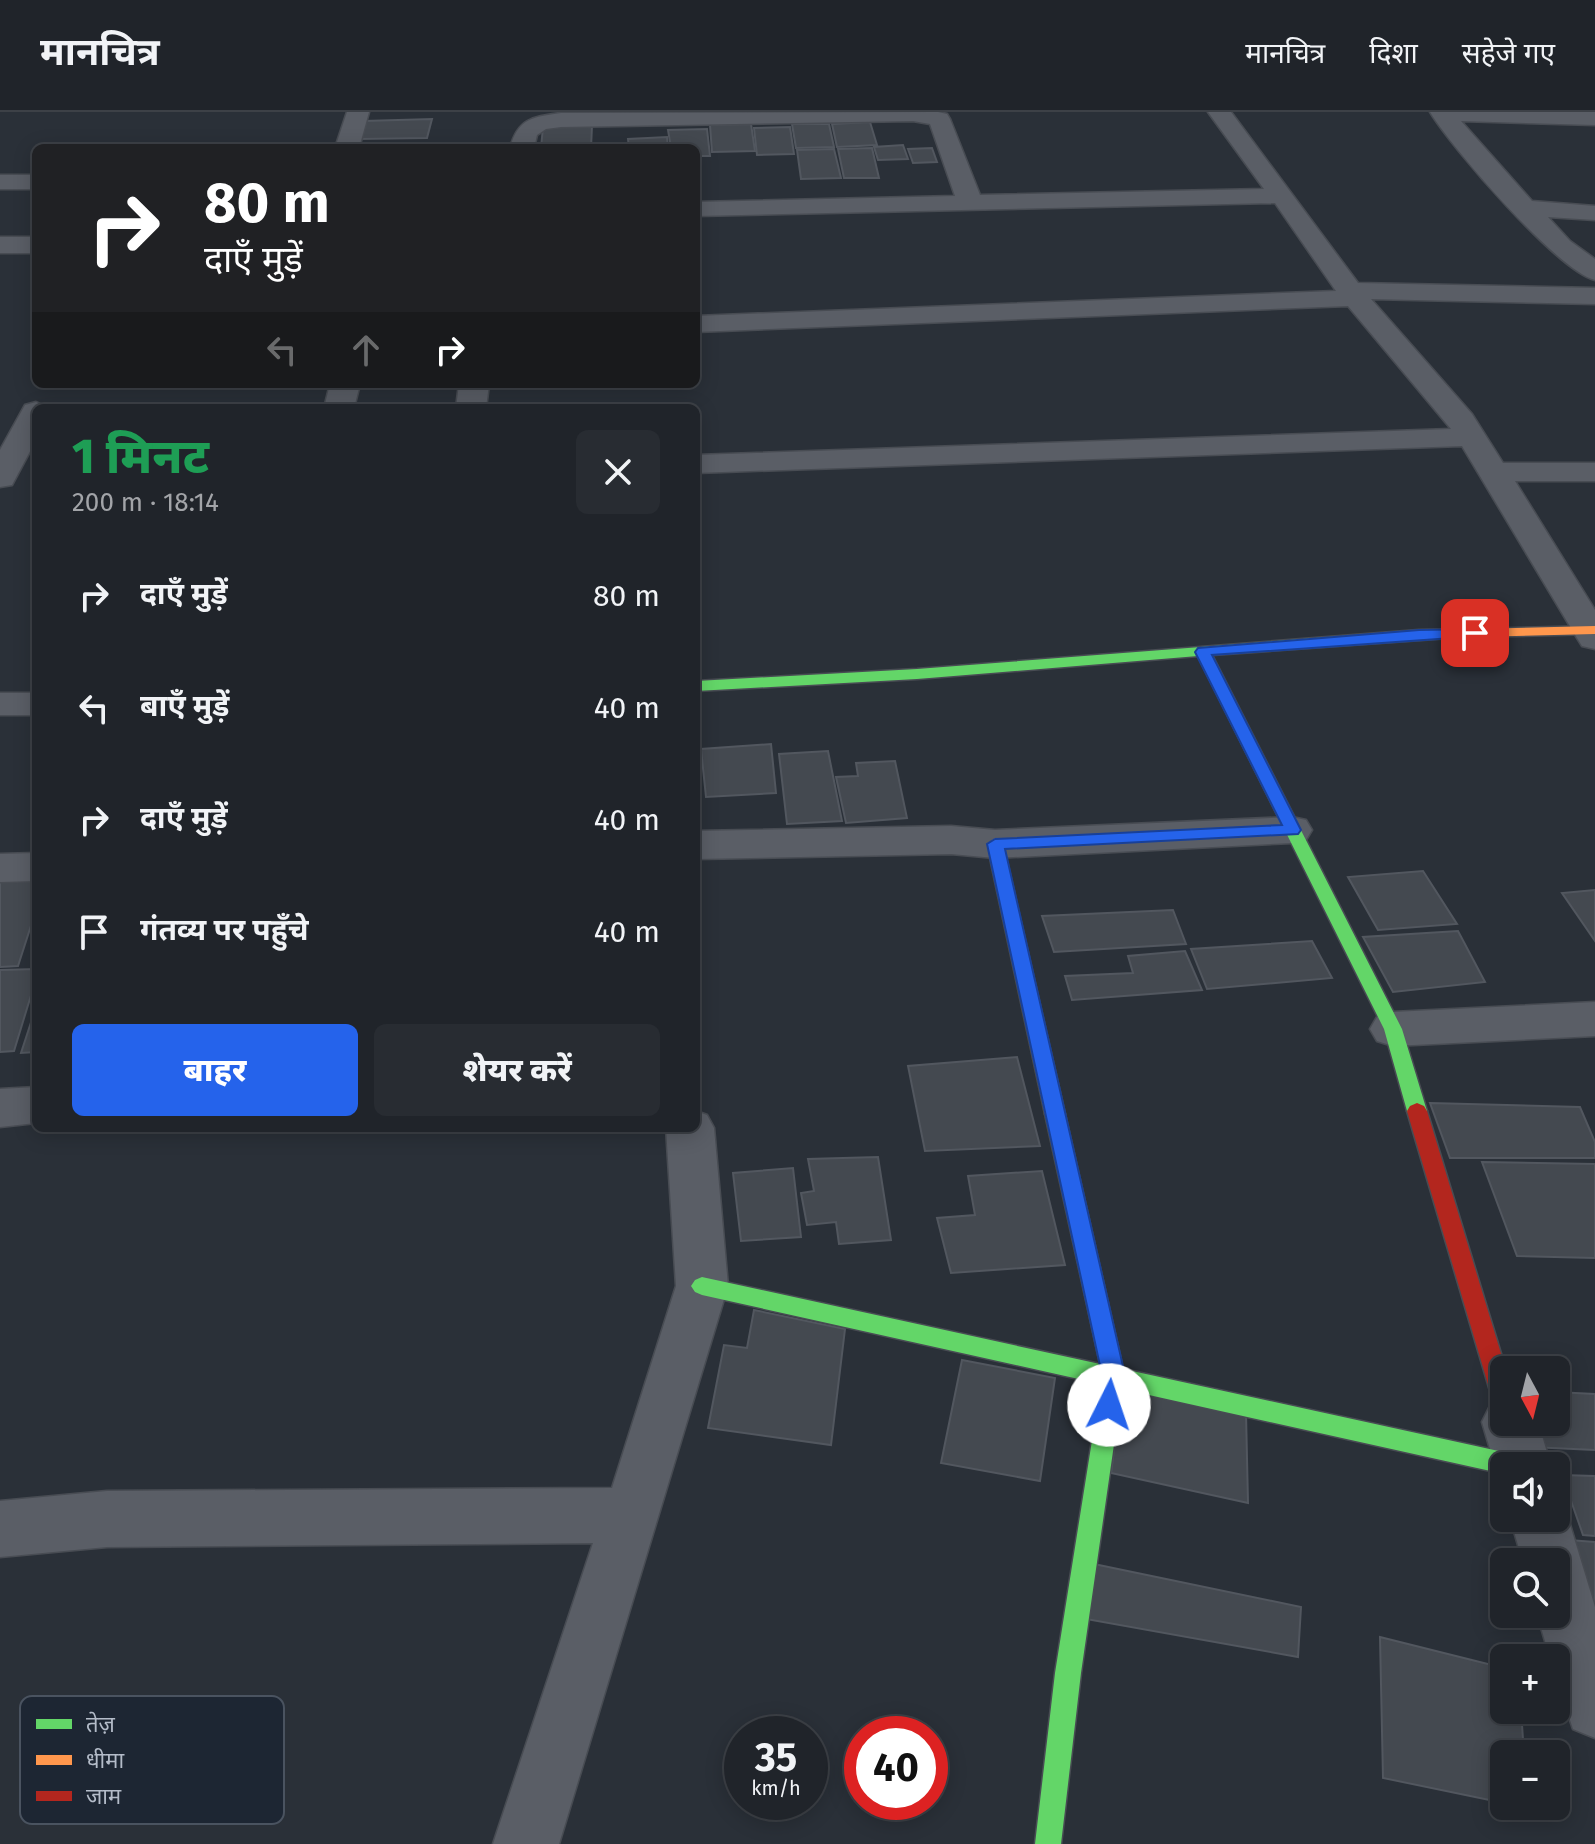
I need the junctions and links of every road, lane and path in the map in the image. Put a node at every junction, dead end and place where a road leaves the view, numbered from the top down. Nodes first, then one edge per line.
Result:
1 (358, 112) edge
2 (1219, 112) edge
3 (1442, 113) edge
4 (741, 114) edge
5 (938, 115) edge
6 (541, 118) edge
7 (1595, 118) edge
8 (348, 144) edge
9 (523, 144) edge
10 (0, 182) edge
11 (32, 182) edge
12 (1282, 196) junction
13 (970, 202) junction
14 (1527, 208) junction
15 (700, 209) edge
16 (1595, 213) edge
17 (0, 245) edge
18 (32, 245) edge
19 (1595, 272) edge
20 (1353, 294) junction
21 (1595, 296) edge
22 (700, 324) edge
23 (32, 418) edge
24 (1472, 437) junction
25 (700, 464) edge
26 (1492, 472) junction
27 (1595, 472) edge
28 (32, 478) edge
29 (0, 479) edge
30 (1593, 633) edge
31 (1203, 652) junction
32 (700, 686) edge
33 (0, 704) edge
34 (32, 704) edge
35 (1292, 830) junction
36 (995, 844) junction
37 (700, 845) edge
38 (32, 867) edge
39 (0, 868) edge
40 (1595, 1019) edge
41 (1393, 1029) junction
42 (32, 1105) edge
43 (0, 1108) edge
44 (690, 1132) edge
45 (702, 1286) junction
46 (1491, 1356) edge
47 (1113, 1375) junction
48 (1490, 1459) edge
49 (632, 1515) junction
50 (0, 1529) edge
51 (1570, 1623) edge
52 (1595, 1707) edge
53 (526, 1844) edge
54 (1048, 1844) edge

1 - 8 street
2 - 12 street
3 - 7 street
3 - 14 street
4 - 5 street
4 - 6 street
5 - 13 street
6 - 9 street
10 - 11 street
12 - 13 street
12 - 20 street
13 - 15 street
14 - 16 street
14 - 19 street
17 - 18 street
20 - 21 street
20 - 22 street
20 - 24 street
23 - 29 street
24 - 25 street
24 - 26 street
26 - 27 street
26 - 30 street
28 - 29 street
30 - 31 street
31 - 32 street
31 - 35 street
33 - 34 street
35 - 36 street
35 - 41 street
36 - 37 street
36 - 47 street
38 - 39 street
40 - 41 street
41 - 46 street
42 - 43 street
44 - 45 street
45 - 47 street
45 - 49 street
47 - 48 street
47 - 54 street
49 - 50 street
49 - 53 street
51 - 52 street

